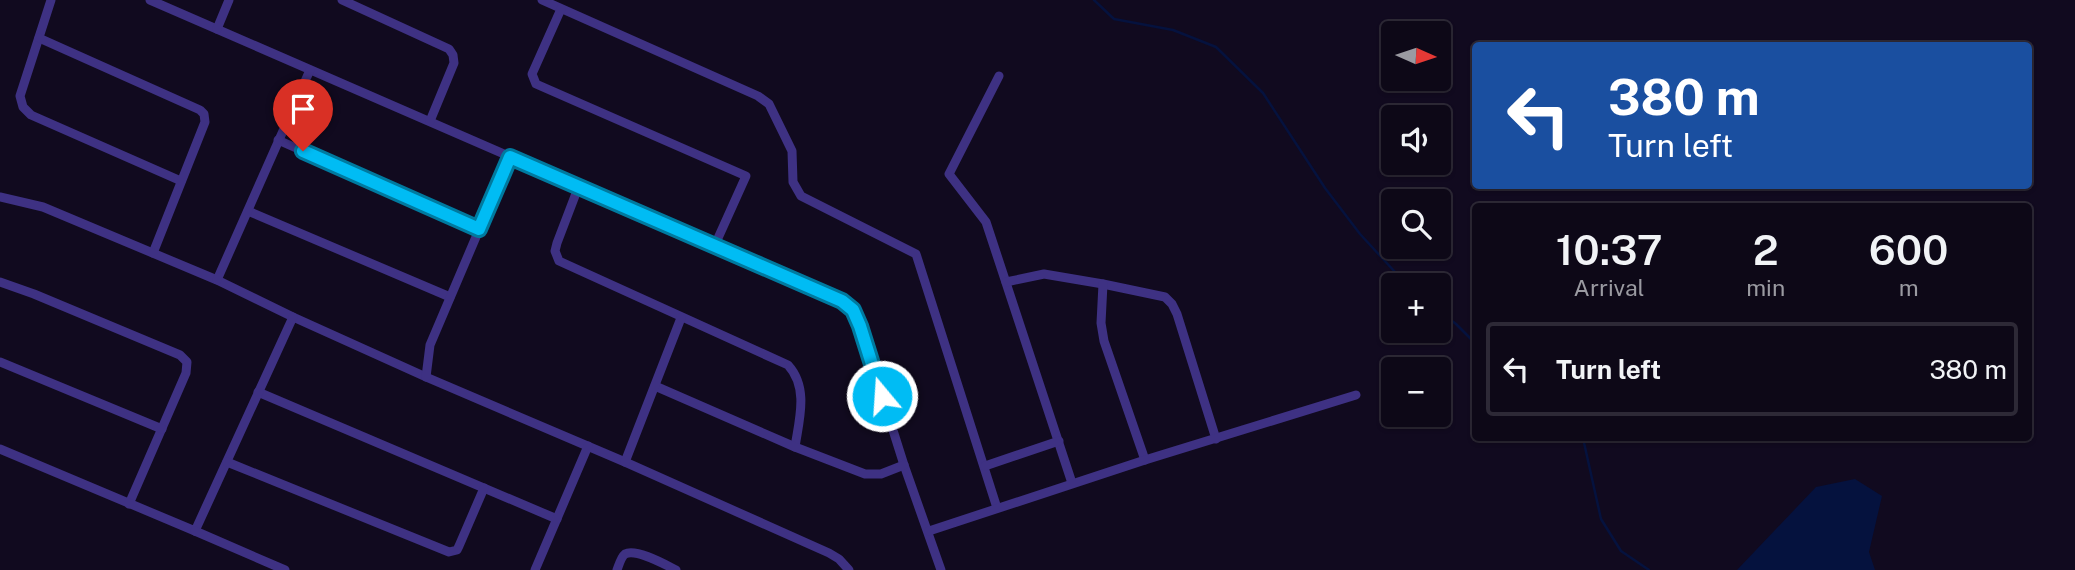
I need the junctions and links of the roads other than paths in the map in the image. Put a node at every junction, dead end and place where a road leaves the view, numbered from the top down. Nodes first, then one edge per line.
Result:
1 (51, 0) edge
2 (150, 0) edge
3 (229, 0) edge
4 (342, 0) edge
5 (542, 0) edge
6 (561, 9) junction
7 (217, 29) junction
8 (39, 38) junction
9 (310, 70) junction
10 (999, 76) dead end
11 (430, 121) junction
12 (278, 140) junction
13 (510, 157) junction
14 (181, 181) junction
15 (578, 188) junction
16 (1, 200) edge
17 (248, 211) junction
18 (479, 229) junction
19 (714, 247) junction
20 (153, 253) junction
21 (217, 280) junction
22 (0, 282) edge
23 (1006, 282) junction
24 (1103, 284) junction
25 (450, 298) junction
26 (293, 317) junction
27 (681, 318) junction
28 (0, 362) edge
29 (426, 377) junction
30 (655, 386) junction
31 (258, 392) junction
32 (1356, 395) dead end
33 (162, 429) junction
34 (1216, 439) junction
35 (1059, 441) junction
36 (588, 446) junction
37 (795, 447) junction
38 (0, 449) edge
39 (1145, 460) junction
40 (227, 462) junction
41 (625, 462) junction
42 (904, 466) junction
43 (985, 466) junction
44 (1072, 483) junction
45 (484, 488) junction
46 (130, 503) junction
47 (997, 508) junction
48 (557, 519) junction
49 (195, 531) junction
50 (929, 531) junction
51 (261, 560) junction
52 (257, 570) edge
53 (285, 570) edge
54 (535, 570) edge
55 (617, 570) edge
56 (676, 570) edge
57 (849, 570) edge
58 (942, 570) edge

1 - 8 street
2 - 7 street
3 - 7 street
4 - 11 street
5 - 6 street
6 - 19 street
6 - 43 street
7 - 9 street
8 - 14 street
8 - 14 street
9 - 11 street
9 - 12 street
10 - 23 street
11 - 13 street
12 - 17 street
12 - 18 street
13 - 15 street
13 - 18 street
14 - 20 street
15 - 19 street
15 - 27 street
16 - 20 street
17 - 21 street
17 - 25 street
18 - 25 street
19 - 42 street
20 - 21 street
21 - 26 street
22 - 33 street
23 - 24 street
23 - 35 street
24 - 34 street
24 - 39 street
25 - 29 street
26 - 29 street
26 - 31 street
27 - 30 street
27 - 37 street
28 - 33 street
29 - 36 street
30 - 37 street
30 - 41 street
31 - 40 street
31 - 45 street
32 - 34 street
33 - 46 street
34 - 39 street
35 - 43 street
35 - 44 street
36 - 41 street
36 - 48 street
37 - 42 street
38 - 46 street
39 - 44 street
40 - 45 street
40 - 49 street
41 - 57 street
42 - 50 street
43 - 47 street
44 - 47 street
45 - 48 street
46 - 49 street
47 - 50 street
48 - 54 street
49 - 51 street
50 - 58 street
51 - 52 street
51 - 53 street
55 - 56 street

